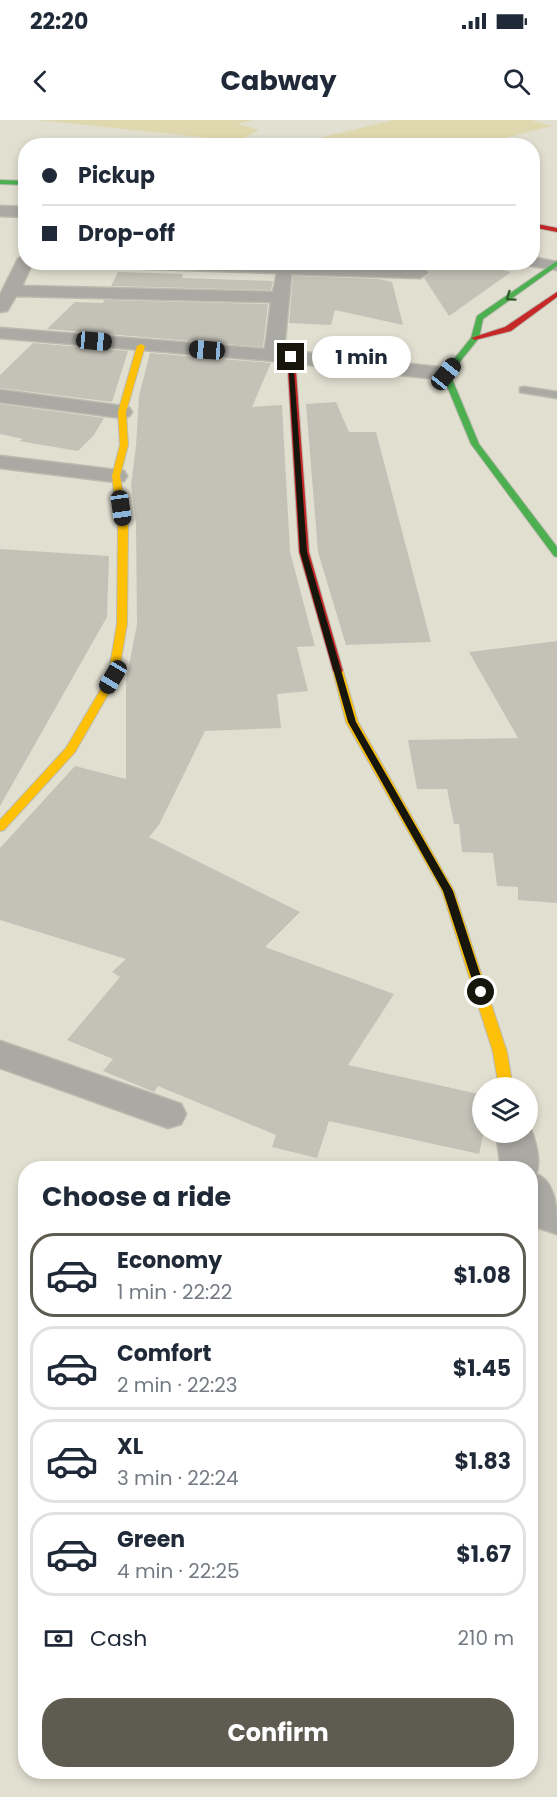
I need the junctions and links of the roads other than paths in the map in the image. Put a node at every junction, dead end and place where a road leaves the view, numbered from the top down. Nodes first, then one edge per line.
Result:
1 (0, 174) edge
2 (18, 175) edge
3 (0, 182) edge
4 (18, 183) edge
5 (0, 211) edge
6 (18, 212) edge
7 (557, 220) edge
8 (540, 222) edge
9 (540, 225) edge
10 (557, 230) edge
11 (540, 237) edge
12 (557, 240) edge
13 (540, 263) edge
14 (555, 265) edge
15 (20, 270) edge
16 (283, 270) edge
17 (362, 270) edge
18 (420, 273) dead end
19 (11, 291) junction
20 (557, 294) edge
21 (279, 297) junction
22 (0, 308) edge
23 (0, 333) edge
24 (475, 338) junction
25 (141, 346) junction
26 (282, 356) junction
27 (446, 374) junction
28 (524, 390) dead end
29 (557, 395) edge
30 (0, 396) edge
31 (122, 412) junction
32 (0, 462) edge
33 (116, 476) junction
34 (557, 554) edge
35 (0, 827) edge
36 (0, 1054) edge
37 (504, 1077) edge
38 (168, 1114) dead end
39 (516, 1143) edge
40 (519, 1161) edge
41 (538, 1200) edge
42 (557, 1218) edge

1 - 2 street
3 - 4 street
5 - 6 street
7 - 8 street
9 - 10 street
11 - 12 street
13 - 14 street
14 -> 24 street
15 - 19 street
16 - 21 street
17 - 18 street
19 - 21 street
19 - 22 street
20 - 24 street
21 - 26 street
23 - 25 street
24 - 27 street
25 - 26 street
25 - 31 street
26 - 27 street
26 - 37 street
27 - 34 street
28 - 29 lane
30 - 31 street
31 - 33 street
32 - 33 street
33 - 35 street
36 - 38 street
39 - 40 street
41 - 42 street

